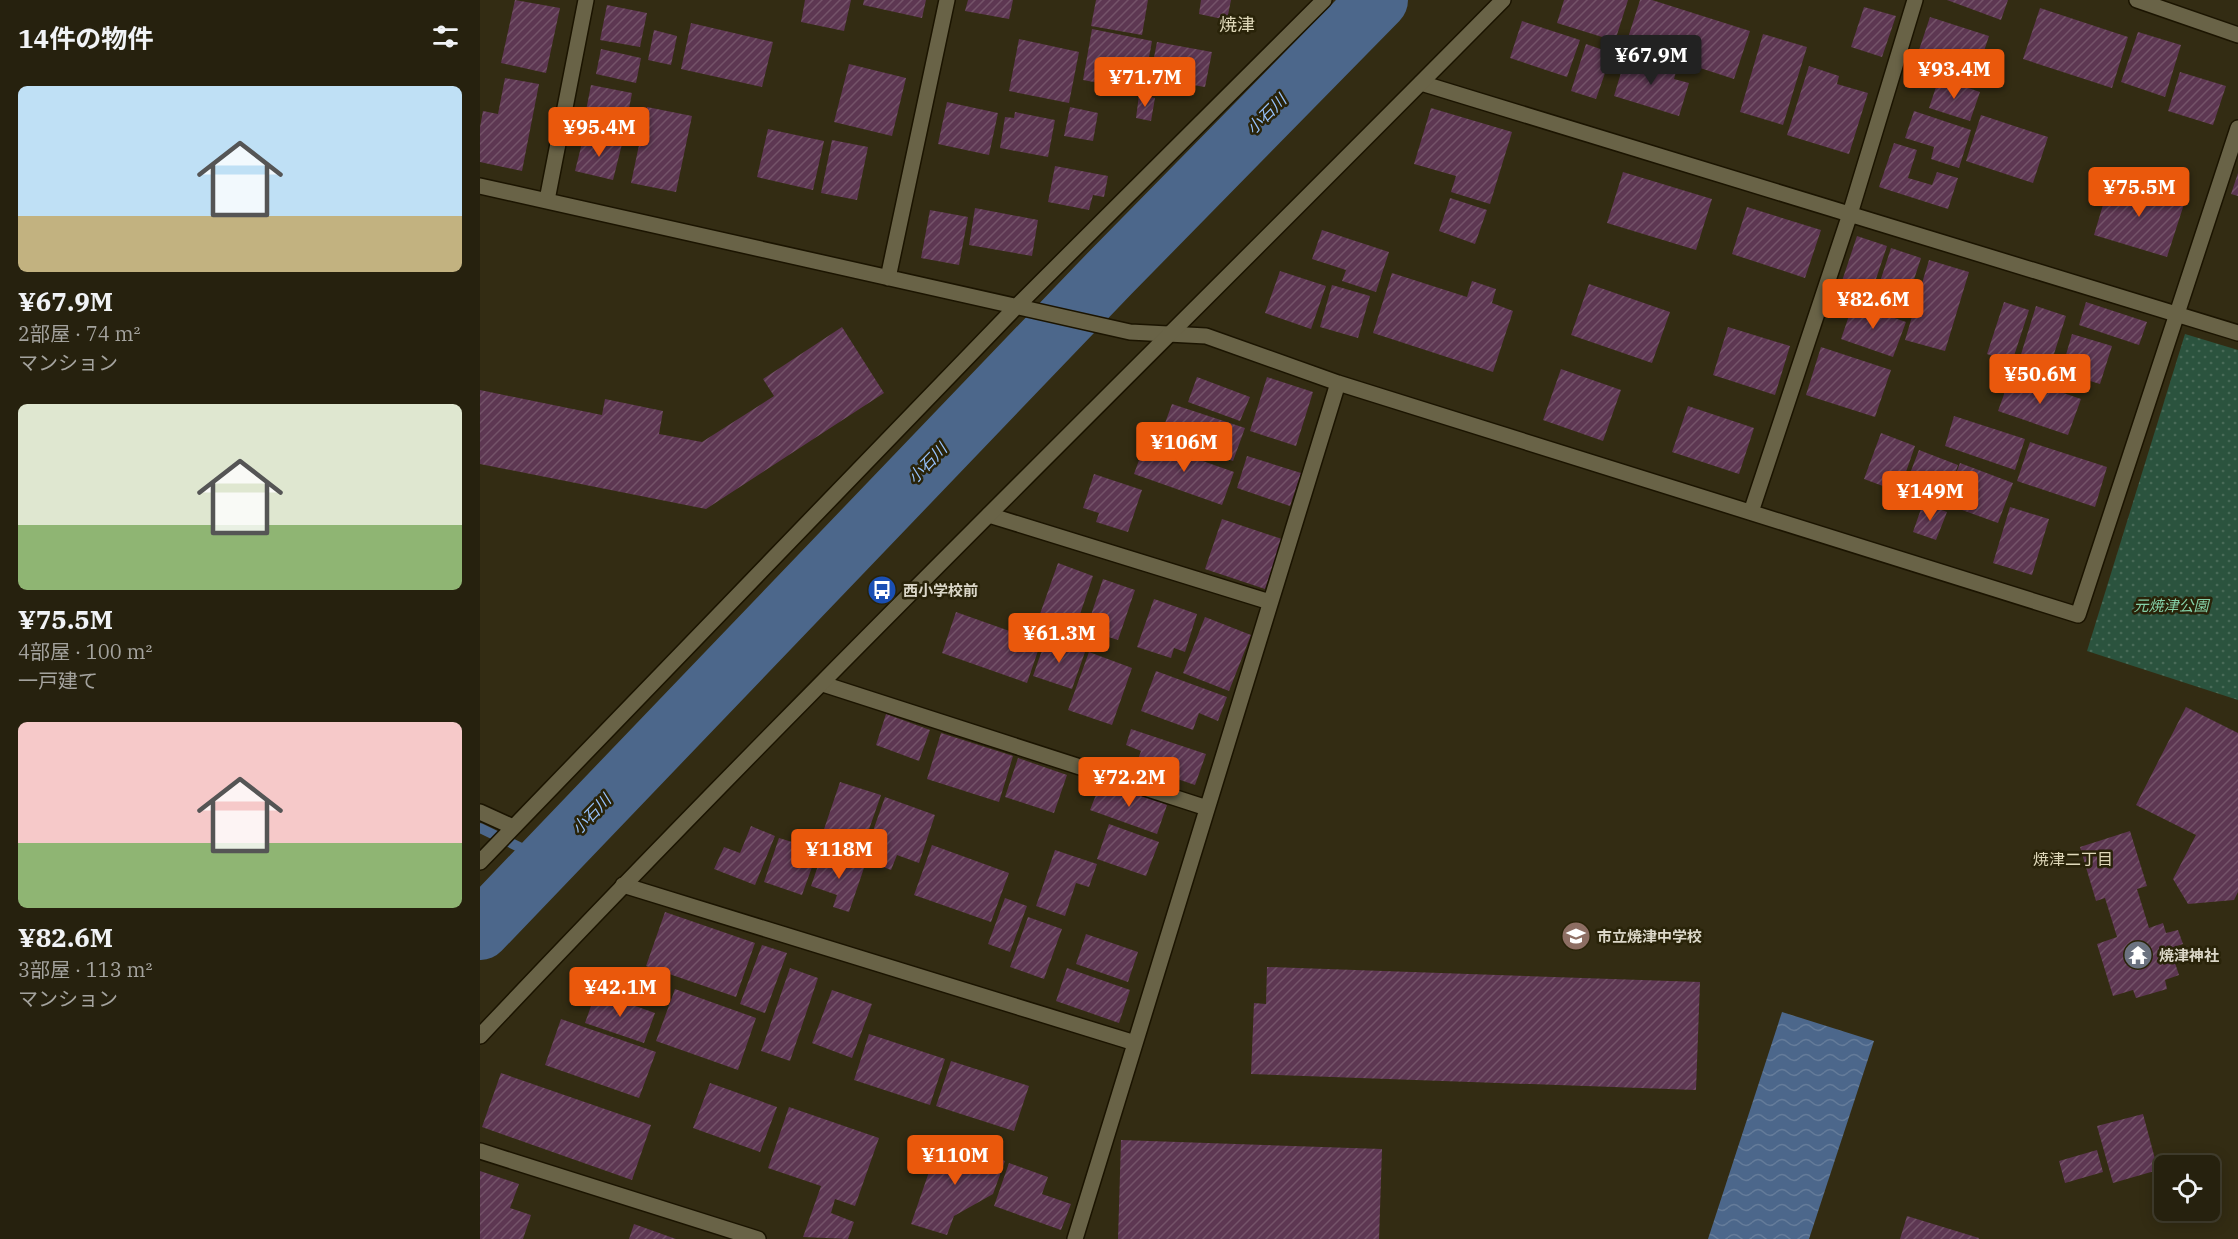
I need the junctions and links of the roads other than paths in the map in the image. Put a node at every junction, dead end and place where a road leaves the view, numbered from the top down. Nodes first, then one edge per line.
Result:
1 (586, 0) edge
2 (948, 0) edge
3 (1324, 0) edge
4 (1503, 0) edge
5 (1915, 0) edge
6 (2137, 0) edge
7 (2238, 35) edge
8 (1421, 83) junction
9 (2238, 128) edge
10 (480, 186) edge
11 (547, 200) junction
12 (1850, 214) junction
13 (888, 278) junction
14 (1024, 308) junction
15 (2177, 314) junction
16 (2238, 333) edge
17 (1167, 334) junction
18 (1338, 383) junction
19 (1751, 512) junction
20 (989, 515) junction
21 (1270, 602) junction
22 (823, 684) junction
23 (1207, 808) junction
24 (480, 812) edge
25 (511, 829) junction
26 (480, 862) edge
27 (623, 885) junction
28 (480, 1036) edge
29 (1135, 1043) junction
30 (480, 1151) edge
31 (758, 1239) edge
32 (1075, 1239) edge

1 - 11 street
2 - 13 street
3 - 14 street
4 - 8 street
5 - 12 street
6 - 7 street
8 - 12 street
8 - 17 street
9 - 15 street
10 - 11 street
11 - 13 street
12 - 15 street
12 - 19 street
13 - 14 street
14 - 17 street
14 - 25 street
15 - 16 street
15 - 19 street
17 - 18 street
17 - 20 street
18 - 19 street
18 - 21 street
20 - 21 street
20 - 22 street
21 - 23 street
22 - 23 street
22 - 27 street
23 - 29 street
24 - 25 street
25 - 26 street
27 - 28 street
27 - 29 street
29 - 32 street
30 - 31 street

